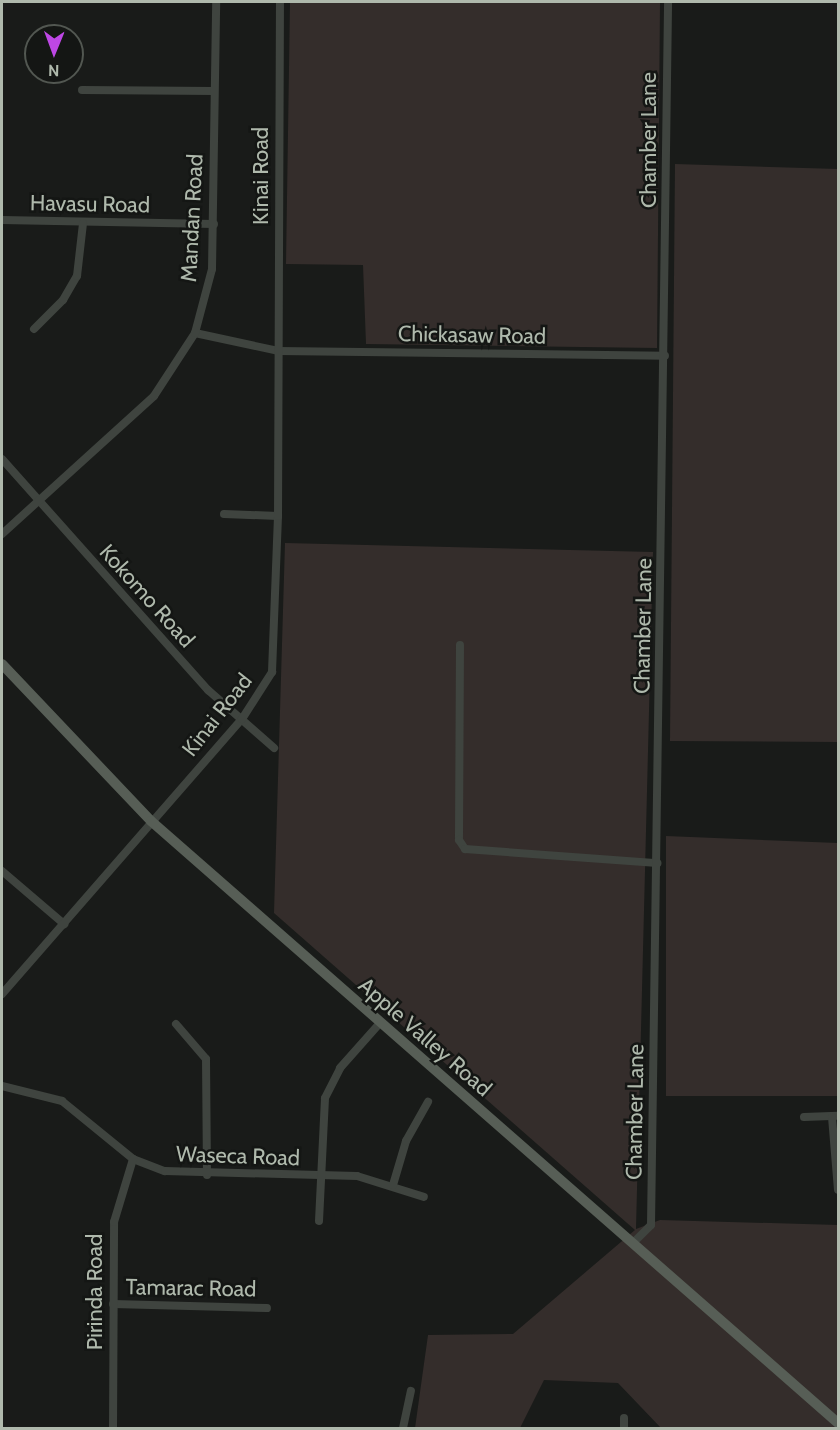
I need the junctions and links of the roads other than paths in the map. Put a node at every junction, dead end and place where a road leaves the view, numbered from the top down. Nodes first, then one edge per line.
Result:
1 (216, 2) edge
2 (280, 2) edge
3 (668, 2) edge
4 (82, 90) dead end
5 (213, 91) junction
6 (2, 220) edge
7 (82, 223) junction
8 (214, 224) junction
9 (34, 329) dead end
10 (195, 333) junction
11 (278, 351) junction
12 (665, 356) junction
13 (2, 459) edge
14 (38, 502) junction
15 (224, 514) dead end
16 (278, 516) junction
17 (2, 534) edge
18 (460, 645) dead end
19 (2, 664) edge
20 (242, 719) junction
21 (274, 748) dead end
22 (151, 821) junction
23 (657, 863) junction
24 (2, 871) edge
25 (64, 924) junction
26 (2, 994) edge
27 (176, 1024) dead end
28 (379, 1024) junction
29 (2, 1086) edge
30 (428, 1102) dead end
31 (804, 1117) dead end
32 (835, 1117) edge
33 (133, 1159) junction
34 (207, 1175) junction
35 (320, 1177) junction
36 (393, 1185) junction
37 (838, 1190) edge
38 (424, 1197) dead end
39 (319, 1221) dead end
40 (633, 1243) junction
41 (113, 1304) junction
42 (267, 1308) dead end
43 (411, 1391) dead end
44 (624, 1418) dead end
45 (838, 1423) edge
46 (113, 1428) edge
47 (404, 1428) edge
48 (624, 1428) edge

1 - 5 street, Mandan Road
2 - 11 street, Kinai Road
3 - 12 street, Chamber Lane
4 - 5 street
5 - 8 street, Mandan Road
6 - 7 street, Havasu Road
7 - 8 street, Havasu Road
7 - 9 street
8 - 10 street, Mandan Road
10 - 11 street
10 - 14 street, Mandan Road
11 - 12 street, Chickasaw Road
11 - 16 street, Kinai Road
12 - 23 street, Chamber Lane
13 - 14 street, Kokomo Road
14 - 17 street, Mandan Road
14 - 20 street, Kokomo Road
15 - 16 street
16 - 20 street, Kinai Road
18 - 23 street
19 - 22 main road, Apple Valley Road
20 - 21 street, Kokomo Road
20 - 22 street, Kinai Road
22 - 25 street, Kinai Road
22 - 28 main road, Apple Valley Road
23 - 40 street, Chamber Lane
24 - 25 street
25 - 26 street, Kinai Road
27 - 34 street
28 - 35 street
28 - 40 main road, Apple Valley Road
29 - 33 street, Waseca Road
30 - 36 street
31 - 32 street
32 - 37 street
33 - 34 street, Waseca Road
33 - 41 street, Pirinda Road
34 - 35 street, Waseca Road
35 - 36 street, Waseca Road
35 - 39 street
36 - 38 street, Waseca Road
40 - 45 main road, Apple Valley Road
41 - 42 street, Tamarac Road
41 - 46 street, Pirinda Road
43 - 47 street
44 - 48 street

